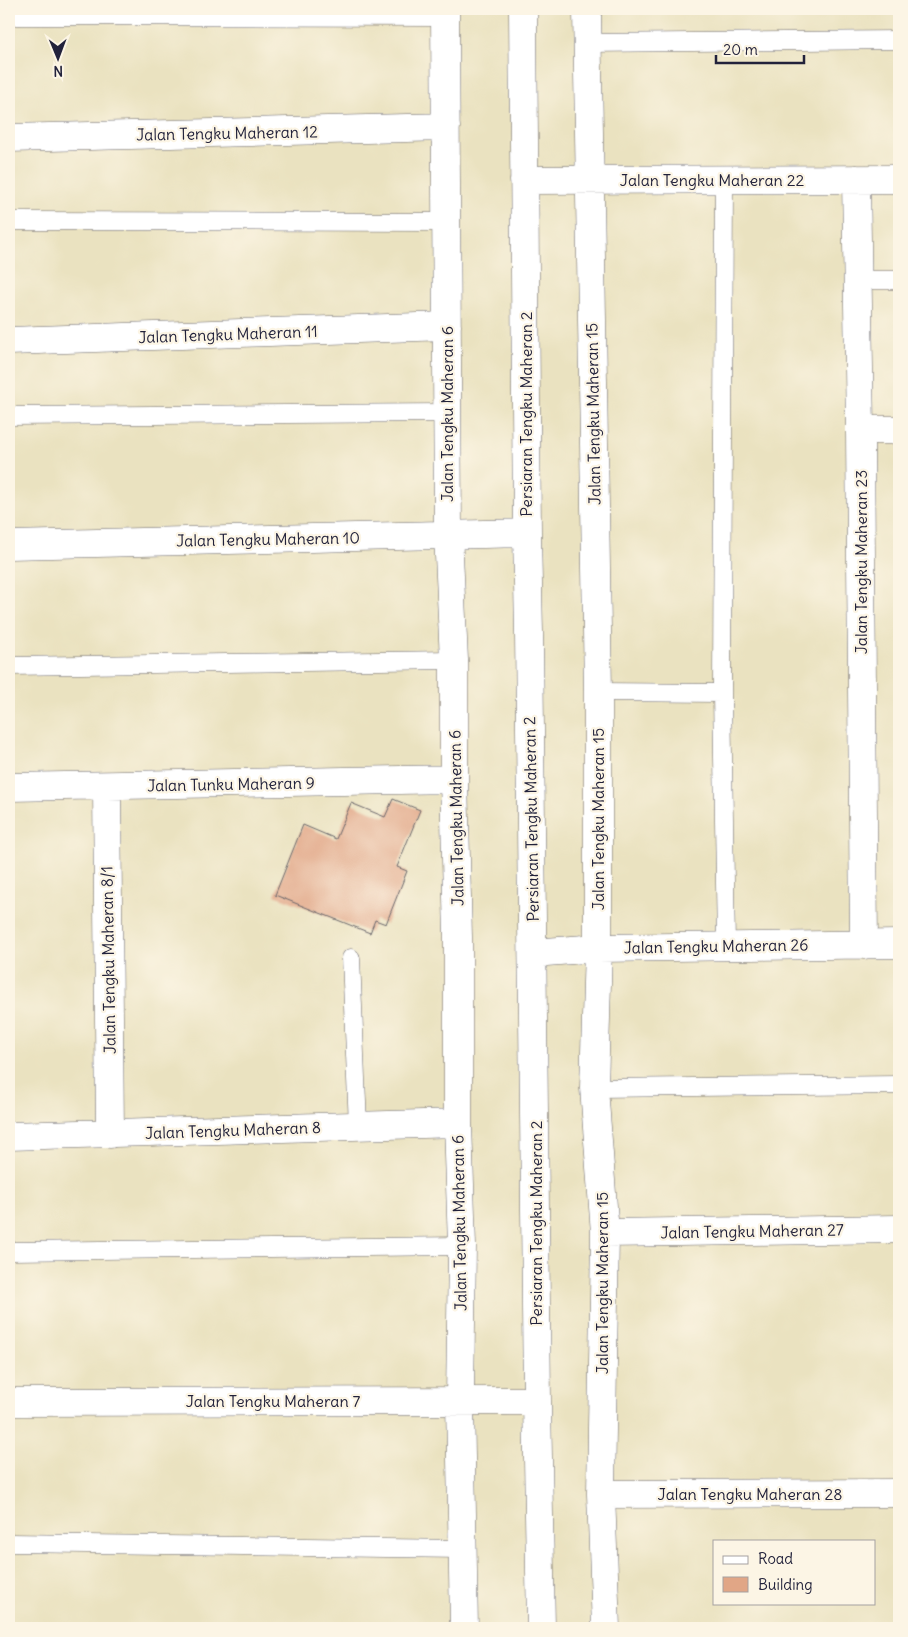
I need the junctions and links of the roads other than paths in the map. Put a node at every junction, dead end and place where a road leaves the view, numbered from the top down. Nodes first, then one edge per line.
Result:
1 (523, 9) edge
2 (587, 9) edge
3 (446, 13) edge
4 (9, 16) edge
5 (899, 40) edge
6 (587, 43) junction
7 (446, 127) junction
8 (9, 138) edge
9 (856, 179) junction
10 (899, 179) edge
11 (524, 180) junction
12 (589, 180) junction
13 (724, 180) junction
14 (9, 220) edge
15 (447, 222) junction
16 (858, 280) junction
17 (899, 280) edge
18 (447, 326) junction
19 (9, 341) edge
20 (447, 413) junction
21 (9, 416) edge
22 (860, 430) junction
23 (899, 430) edge
24 (527, 533) junction
25 (448, 534) junction
26 (9, 545) edge
27 (454, 660) junction
28 (9, 666) edge
29 (598, 692) junction
30 (722, 693) junction
31 (454, 779) junction
32 (107, 786) junction
33 (9, 787) edge
34 (864, 944) junction
35 (899, 944) edge
36 (726, 946) junction
37 (598, 948) junction
38 (533, 953) junction
39 (351, 958) dead end
40 (899, 1085) edge
41 (594, 1088) junction
42 (458, 1123) junction
43 (358, 1126) junction
44 (110, 1134) junction
45 (9, 1136) edge
46 (899, 1229) edge
47 (604, 1233) junction
48 (462, 1246) junction
49 (9, 1250) edge
50 (460, 1401) junction
51 (537, 1401) junction
52 (9, 1402) edge
53 (899, 1493) edge
54 (601, 1494) junction
55 (9, 1543) edge
56 (463, 1549) junction
57 (464, 1628) edge
58 (541, 1628) edge
59 (606, 1628) edge

1 - 11 street, Persiaran Tengku Maheran 2
2 - 6 street, Jalan Tengku Maheran 15
3 - 4 lane
3 - 7 street, Jalan Tengku Maheran 6
5 - 6 lane
6 - 12 street, Jalan Tengku Maheran 15
7 - 8 street, Jalan Tengku Maheran 12
7 - 15 street, Jalan Tengku Maheran 6
9 - 10 street, Jalan Tengku Maheran 22
9 - 13 street, Jalan Tengku Maheran 22
9 - 16 street, Jalan Tengku Maheran 23
11 - 12 street, Jalan Tengku Maheran 22
11 - 24 street, Persiaran Tengku Maheran 2
12 - 13 street, Jalan Tengku Maheran 22
12 - 29 street, Jalan Tengku Maheran 15
13 - 30 lane
14 - 15 lane
15 - 18 street, Jalan Tengku Maheran 6
16 - 17 lane
16 - 22 street, Jalan Tengku Maheran 23
18 - 19 street, Jalan Tengku Maheran 11
18 - 20 street, Jalan Tengku Maheran 6
20 - 21 lane
20 - 25 street, Jalan Tengku Maheran 6
22 - 23 street
22 - 34 street, Jalan Tengku Maheran 23
24 - 25 street, Jalan Tengku Maheran 10
24 - 38 street, Persiaran Tengku Maheran 2
25 - 26 street, Jalan Tengku Maheran 10
25 - 27 street, Jalan Tengku Maheran 6
27 - 28 lane
27 - 31 street, Jalan Tengku Maheran 6
29 - 30 lane
29 - 37 street, Jalan Tengku Maheran 15
30 - 36 lane
31 - 32 street, Jalan Tunku Maheran 9
31 - 42 street, Jalan Tengku Maheran 6
32 - 33 street, Jalan Tunku Maheran 9
32 - 44 street, Jalan Tengku Maheran 8/1
34 - 35 street, Jalan Tengku Maheran 26
34 - 36 street, Jalan Tengku Maheran 26
36 - 37 street, Jalan Tengku Maheran 26
37 - 38 street, Jalan Tengku Maheran 26
37 - 41 street, Jalan Tengku Maheran 15
38 - 51 street, Persiaran Tengku Maheran 2
39 - 43 lane
40 - 41 lane
41 - 47 street, Jalan Tengku Maheran 15
42 - 43 street, Jalan Tengku Maheran 8
42 - 48 street, Jalan Tengku Maheran 6
43 - 44 street, Jalan Tengku Maheran 8
44 - 45 street, Jalan Tengku Maheran 8
46 - 47 street, Jalan Tengku Maheran 27
47 - 54 street, Jalan Tengku Maheran 15
48 - 49 lane
48 - 50 street, Jalan Tengku Maheran 6
50 - 51 street, Jalan Tengku Maheran 7
50 - 52 street, Jalan Tengku Maheran 7
50 - 56 street, Jalan Tengku Maheran 6
51 - 58 street, Persiaran Tengku Maheran 2
53 - 54 street, Jalan Tengku Maheran 28
54 - 59 street, Jalan Tengku Maheran 15
55 - 56 lane
56 - 57 street, Jalan Tengku Maheran 6

